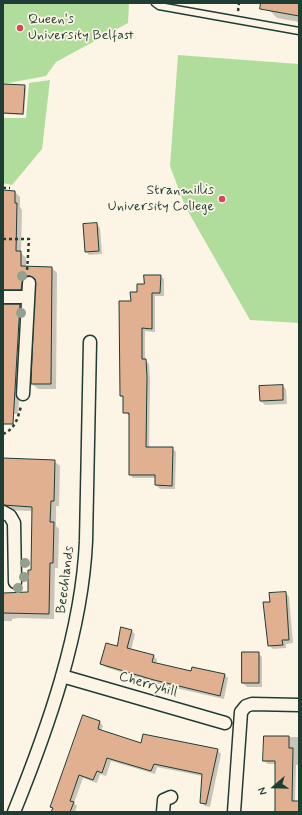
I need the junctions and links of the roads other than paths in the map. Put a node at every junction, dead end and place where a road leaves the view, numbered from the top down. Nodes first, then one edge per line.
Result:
1 (155, 3) edge
2 (299, 31) edge
3 (29, 283) road end
4 (3, 297) edge
5 (28, 297) junction
6 (90, 342) dead end
7 (23, 394) road end
8 (3, 512) edge
9 (15, 582) dead end
10 (62, 676) junction
11 (299, 705) edge
12 (225, 723) dead end
13 (171, 797) dead end
14 (14, 812) edge
15 (163, 812) edge
16 (234, 812) edge

1 - 2 lane
3 - 5 street
4 - 5 street
5 - 7 street
6 - 10 street, Beechlands
8 - 9 street
10 - 12 street, Cherryhill
10 - 14 street, Beechlands
11 - 16 street
13 - 15 street

